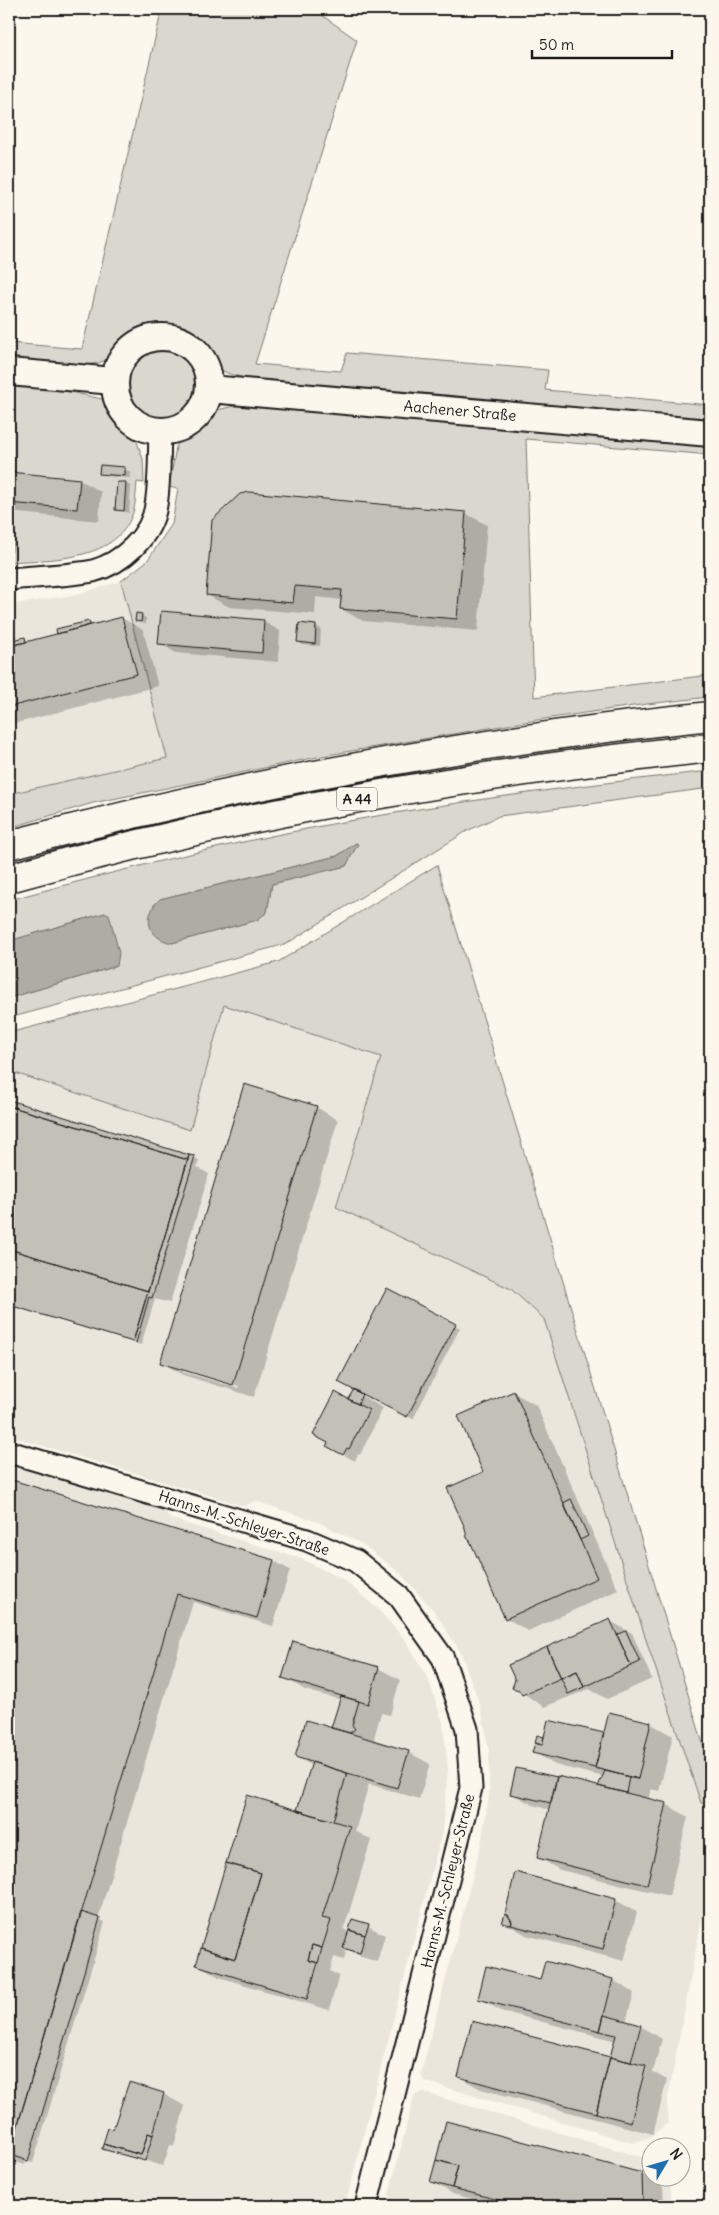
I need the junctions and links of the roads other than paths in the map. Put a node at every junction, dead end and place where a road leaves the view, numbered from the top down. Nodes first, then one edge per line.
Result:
1 (9, 372) edge
2 (114, 381) junction
3 (210, 389) junction
4 (160, 432) junction
5 (710, 433) edge
6 (9, 579) edge
7 (710, 716) edge
8 (710, 748) edge
9 (9, 845) edge
10 (9, 878) edge
11 (9, 1452) edge
12 (366, 2206) edge

1 - 2 street
2 - 3 street
2 - 4 street
3 - 4 street
3 - 5 street, Aachener Straße
4 - 6 street
7 - 9 highway, A 44
8 - 10 highway, A 44
11 - 12 street, Hanns-M.-Schleyer-Straße

